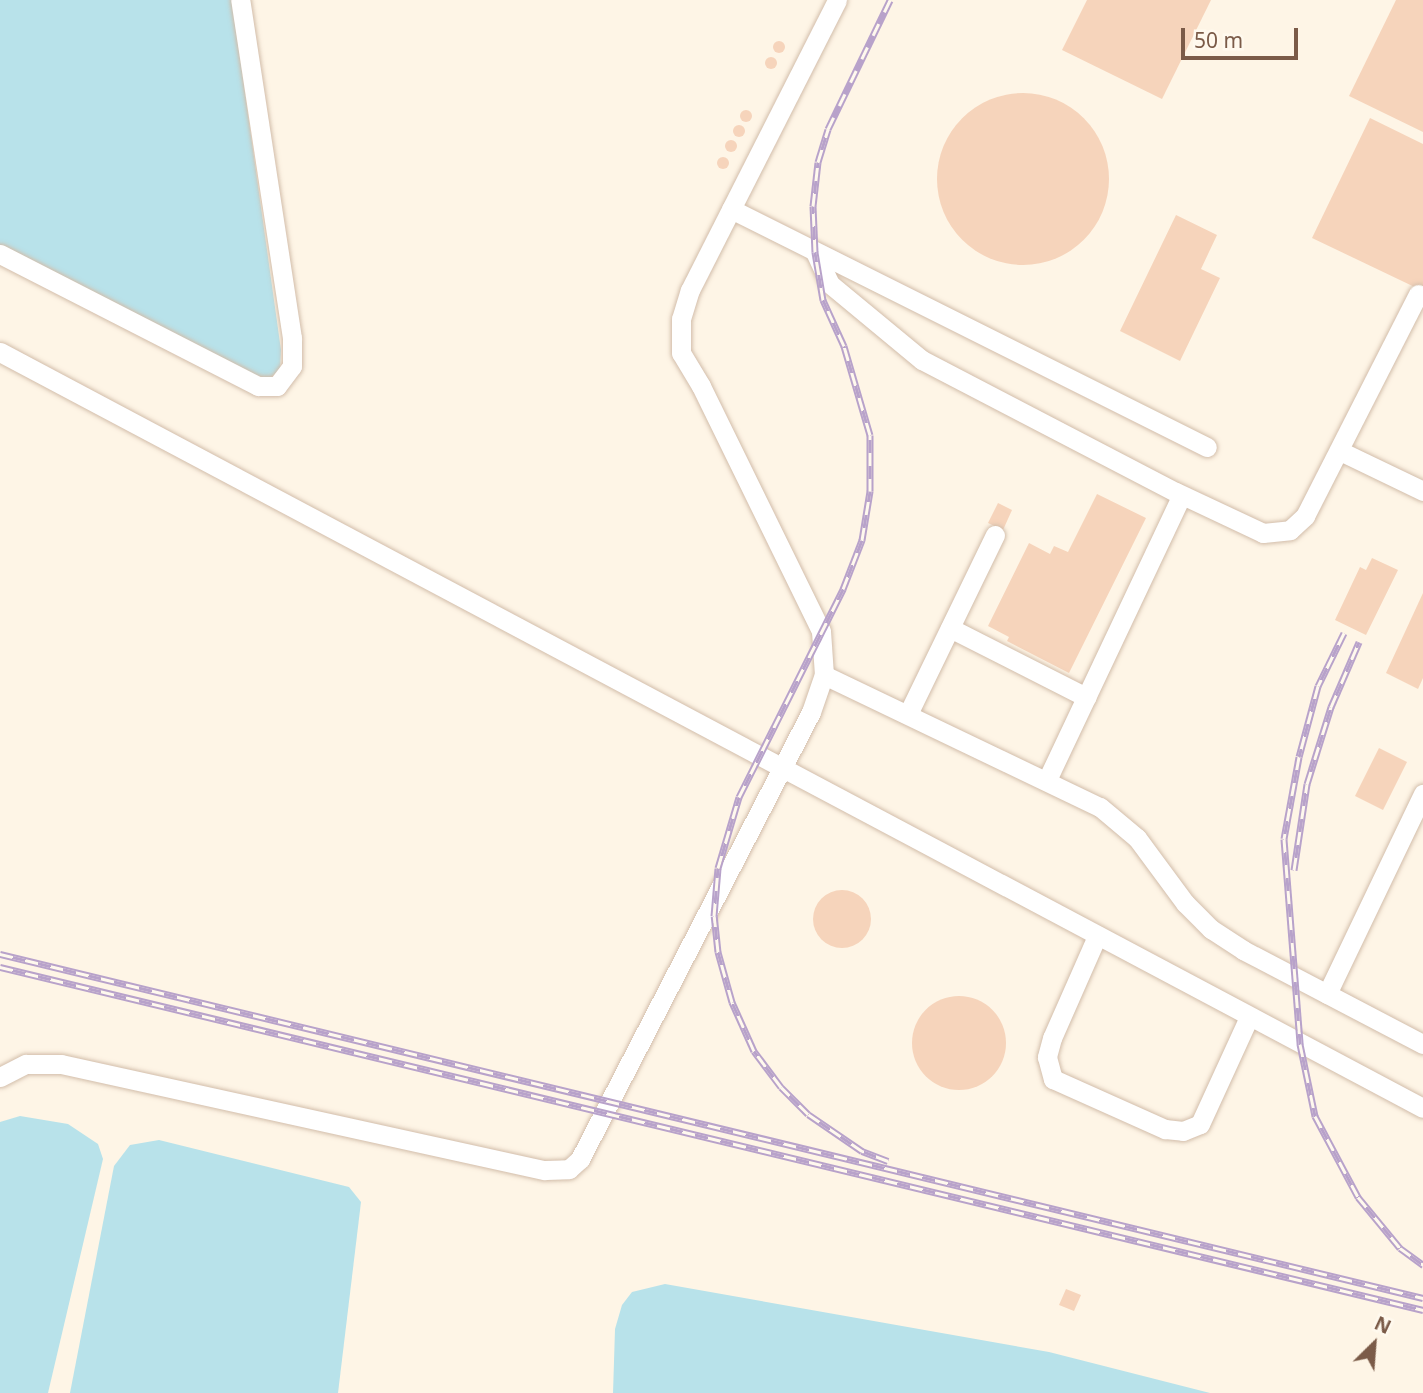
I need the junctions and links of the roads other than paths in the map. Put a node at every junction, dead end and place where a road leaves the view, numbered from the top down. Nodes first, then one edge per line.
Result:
1 (240, 0) edge
2 (834, 1) edge
3 (730, 209) junction
4 (815, 252) junction
5 (0, 254) edge
6 (1418, 294) dead end
7 (0, 352) edge
8 (1207, 447) dead end
9 (1340, 451) junction
10 (1423, 491) edge
11 (1182, 495) junction
12 (995, 535) dead end
13 (950, 628) junction
14 (824, 675) junction
15 (1086, 697) junction
16 (908, 714) junction
17 (780, 768) junction
18 (1047, 780) junction
19 (1423, 794) edge
20 (1097, 936) junction
21 (1327, 994) junction
22 (1249, 1017) junction
23 (1422, 1042) edge
24 (0, 1076) edge
25 (1423, 1108) edge

1 - 5 lane
2 - 3 lane
3 - 4 lane
3 - 14 lane
4 - 8 lane
4 - 11 lane
6 - 9 lane
7 - 17 lane
9 - 10 lane
9 - 11 lane
11 - 15 lane
12 - 13 lane
13 - 15 lane
13 - 16 lane
14 - 16 lane
14 - 17 lane
15 - 18 lane
16 - 18 lane
17 - 20 lane
17 - 24 lane
18 - 21 lane
19 - 21 lane
20 - 22 lane
20 - 22 lane
21 - 23 lane
22 - 25 lane

